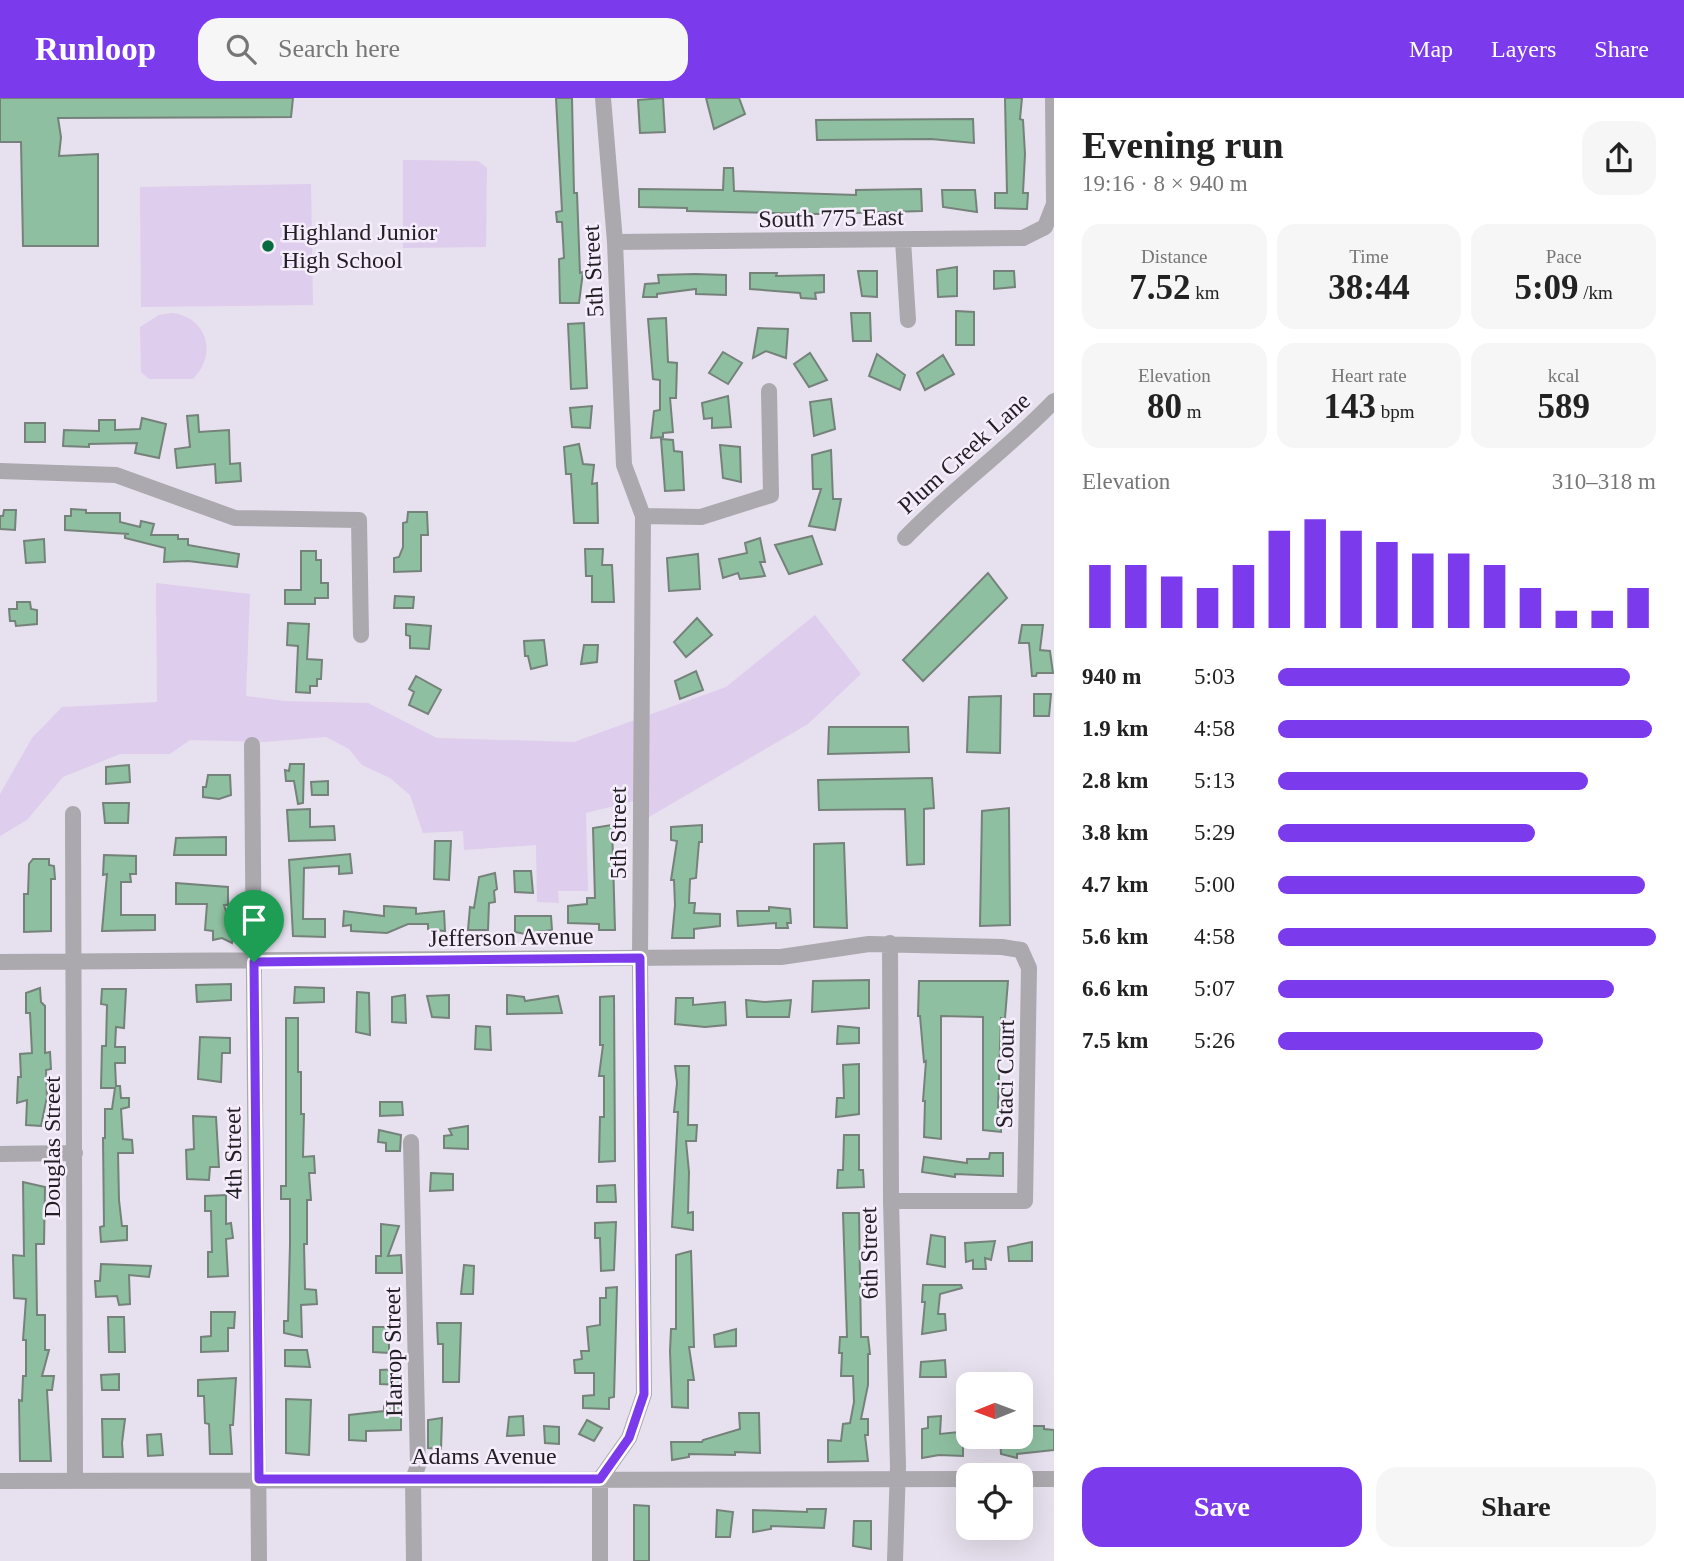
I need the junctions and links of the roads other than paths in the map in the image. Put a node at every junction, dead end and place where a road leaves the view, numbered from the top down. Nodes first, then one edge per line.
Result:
1 (603, 98) edge
2 (1053, 98) edge
3 (903, 240) junction
4 (615, 242) junction
5 (908, 320) dead end
6 (769, 391) dead end
7 (1054, 401) edge
8 (0, 471) edge
9 (643, 516) junction
10 (905, 538) dead end
11 (361, 635) dead end
12 (252, 745) dead end
13 (73, 814) dead end
14 (890, 943) junction
15 (1021, 950) joint
16 (640, 958) junction
17 (0, 962) edge
18 (254, 962) junction
19 (75, 963) junction
20 (411, 1142) dead end
21 (75, 1153) junction
22 (0, 1154) edge
23 (891, 1202) junction
24 (259, 1479) junction
25 (413, 1479) junction
26 (600, 1479) junction
27 (897, 1479) junction
28 (956, 1479) edge
29 (1033, 1479) edge
30 (1054, 1479) edge
31 (75, 1480) junction
32 (0, 1481) edge
33 (259, 1561) edge
34 (414, 1561) edge
35 (600, 1561) edge
36 (895, 1561) edge

1 - 4 street, 5th Street
2 - 3 street, South 775 East
3 - 4 street, South 775 East
3 - 5 street
4 - 9 street, 5th Street
6 - 9 street
7 - 10 street, Plum Creek Lane
8 - 11 street
9 - 16 street, 5th Street
12 - 18 street, 4th Street
13 - 19 street, Douglas Street
14 - 15 street, Jefferson Avenue
14 - 16 street, Jefferson Avenue
14 - 23 street, 6th Street
15 - 23 street, Staci Court
16 - 18 street, Jefferson Avenue
16 - 26 street, 5th Street
17 - 19 street, Jefferson Avenue
18 - 19 street, Jefferson Avenue
18 - 24 street, 4th Street
19 - 21 street, Douglas Street
20 - 25 street, Harrop Street
21 - 22 street
21 - 31 street, Douglas Street
23 - 27 street, 6th Street
24 - 25 street, Adams Avenue
24 - 31 street, Adams Avenue
24 - 33 street, 4th Street
25 - 26 street, Adams Avenue
25 - 34 street, Harrop Street
26 - 27 street, Adams Avenue
26 - 35 street
27 - 28 street, Adams Avenue
27 - 36 street, 6th Street
29 - 30 street
31 - 32 street, Adams Avenue

